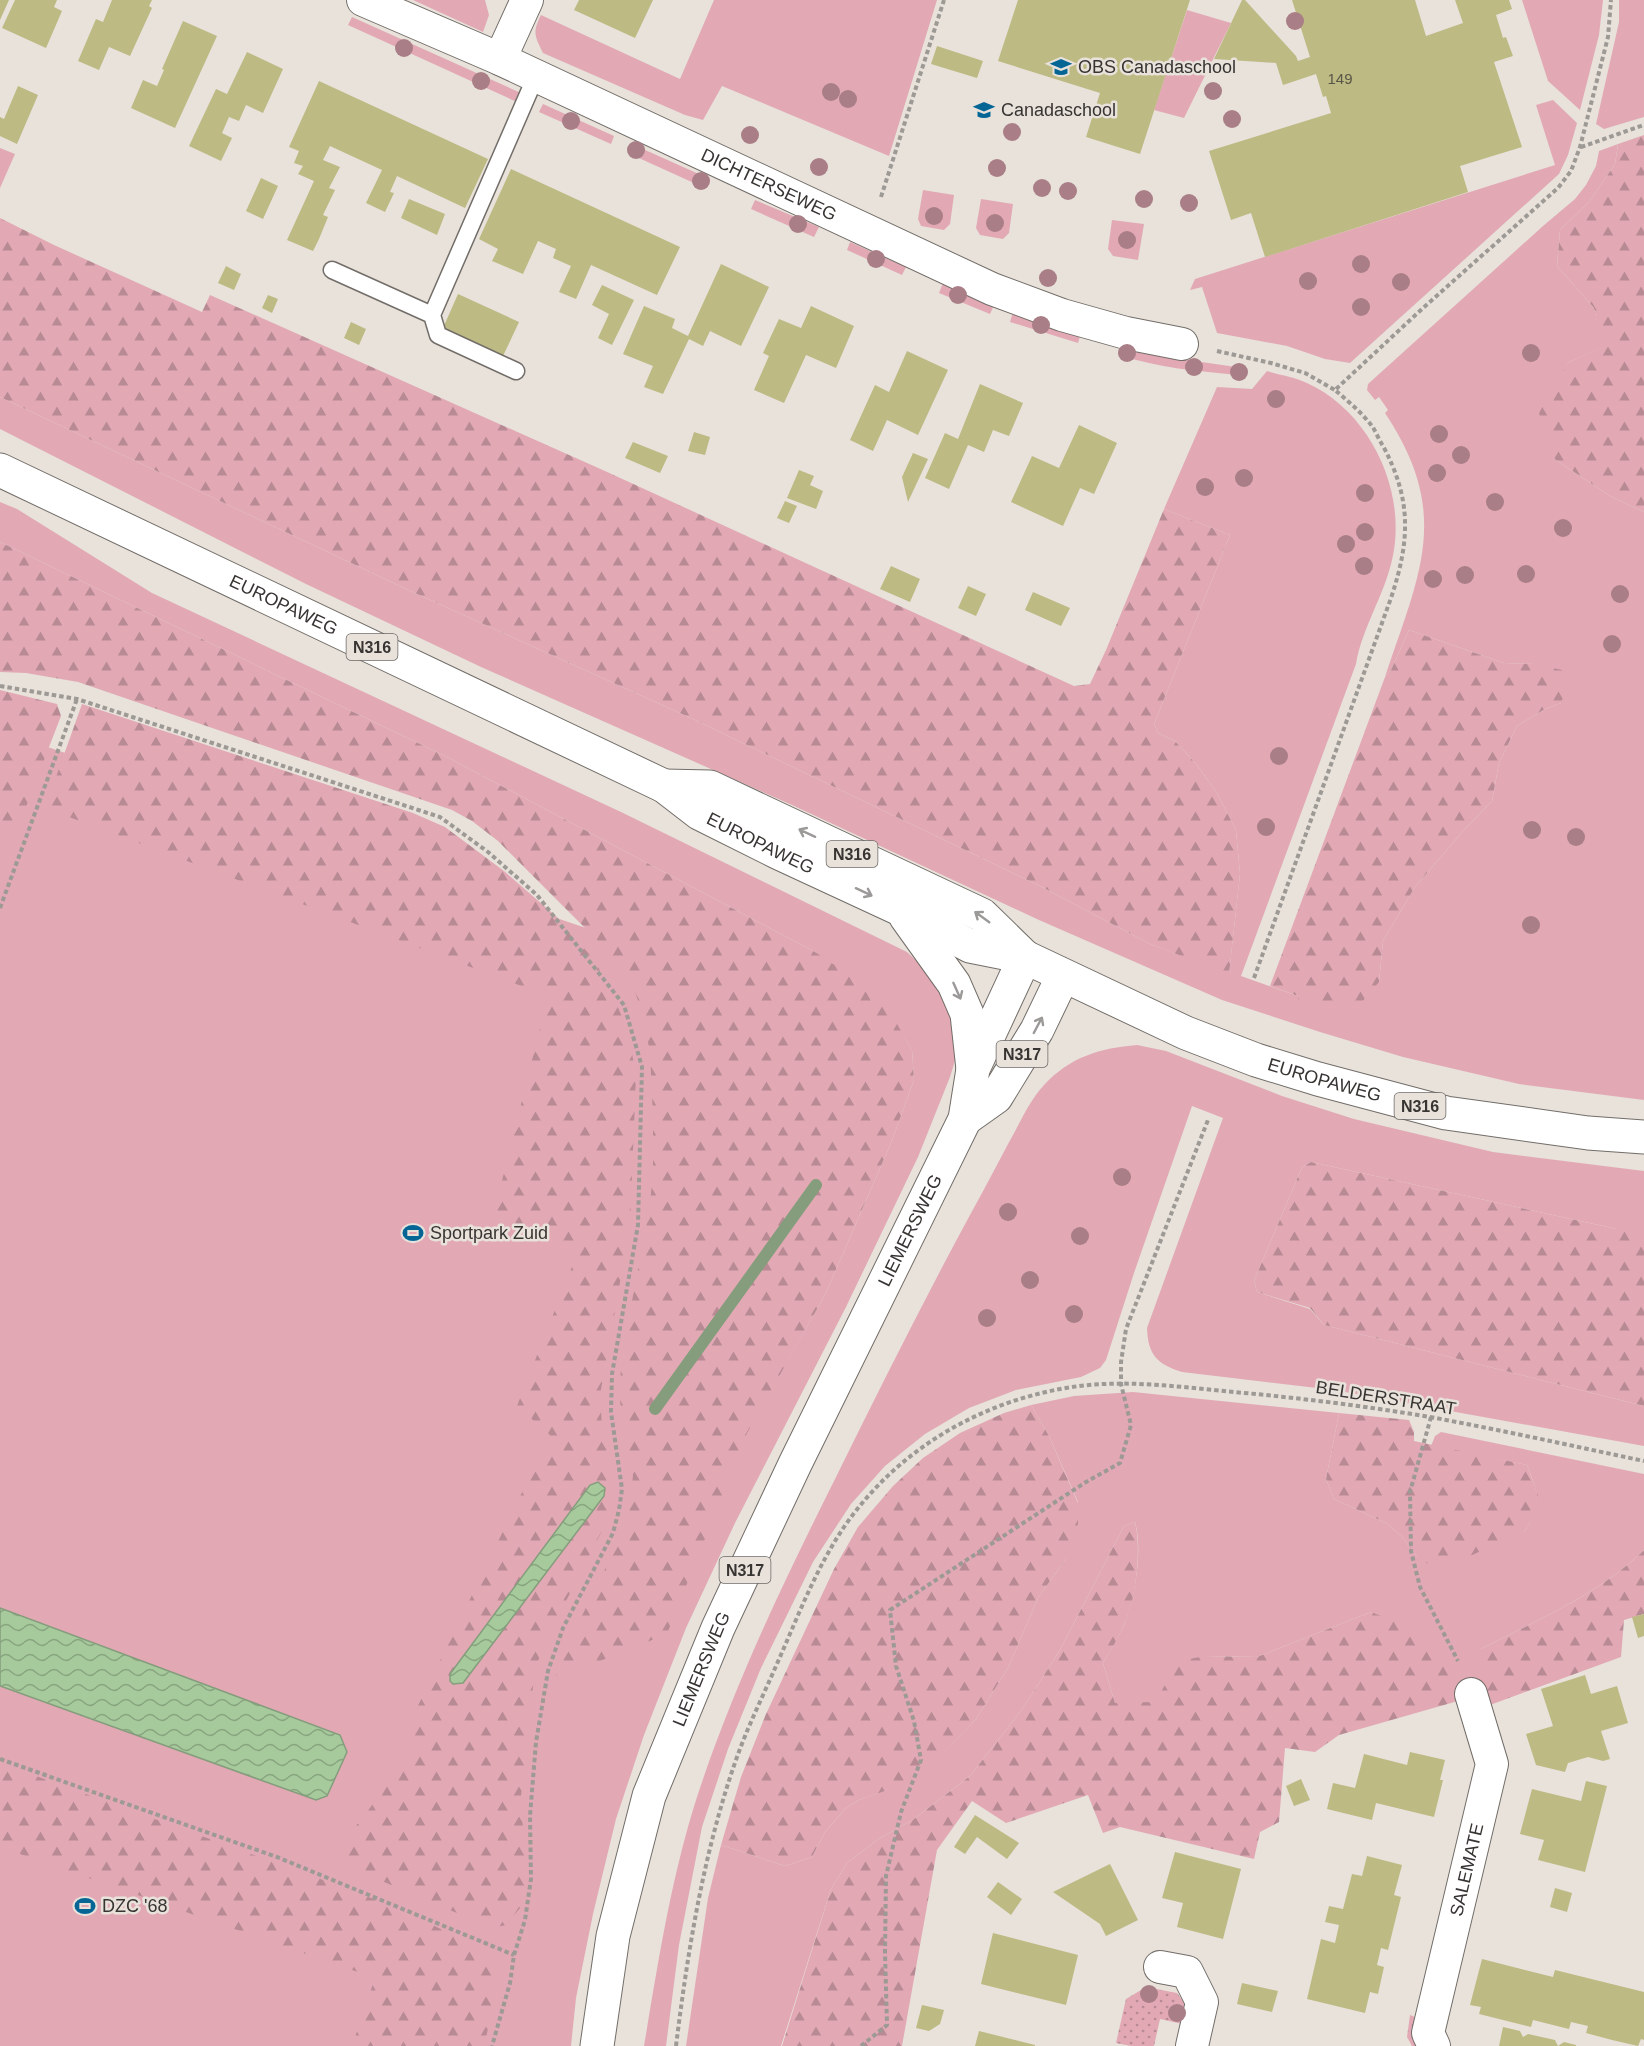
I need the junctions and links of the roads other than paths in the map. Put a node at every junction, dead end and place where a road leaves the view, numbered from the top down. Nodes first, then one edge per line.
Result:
1 (363, 0) edge
2 (526, 0) edge
3 (500, 59) junction
4 (536, 76) junction
5 (332, 270) dead end
6 (432, 315) junction
7 (1182, 344) road end
8 (516, 371) dead end
9 (0, 470) edge
10 (664, 786) junction
11 (900, 909) junction
12 (1025, 957) junction
13 (1064, 976) junction
14 (973, 1069) junction
15 (965, 1119) junction
16 (1644, 1137) edge
17 (1471, 1694) road end
18 (1160, 1966) dead end
19 (597, 2046) edge
20 (1192, 2046) edge
21 (1434, 2046) edge

1 - 3 street, DICHTERSEWEG
2 - 3 street
3 - 4 street, DICHTERSEWEG
4 - 6 lane
4 - 7 street, DICHTERSEWEG
5 - 6 lane
6 - 8 lane
9 - 10 main road, EUROPAWEG / N316
10 -> 11 main road, EUROPAWEG / N316
12 -> 10 main road, EUROPAWEG / N316
11 - 12 main road, EUROPAWEG / N316
11 -> 14 main road
12 - 13 main road, EUROPAWEG / N316
12 - 14 main road, LIEMERSWEG / N317
15 -> 13 main road, LIEMERSWEG / N317
13 - 16 main road, EUROPAWEG / N316
14 - 15 main road, LIEMERSWEG / N317
15 - 19 main road, LIEMERSWEG / N317
17 - 21 street, SALEMATE
18 - 20 street

